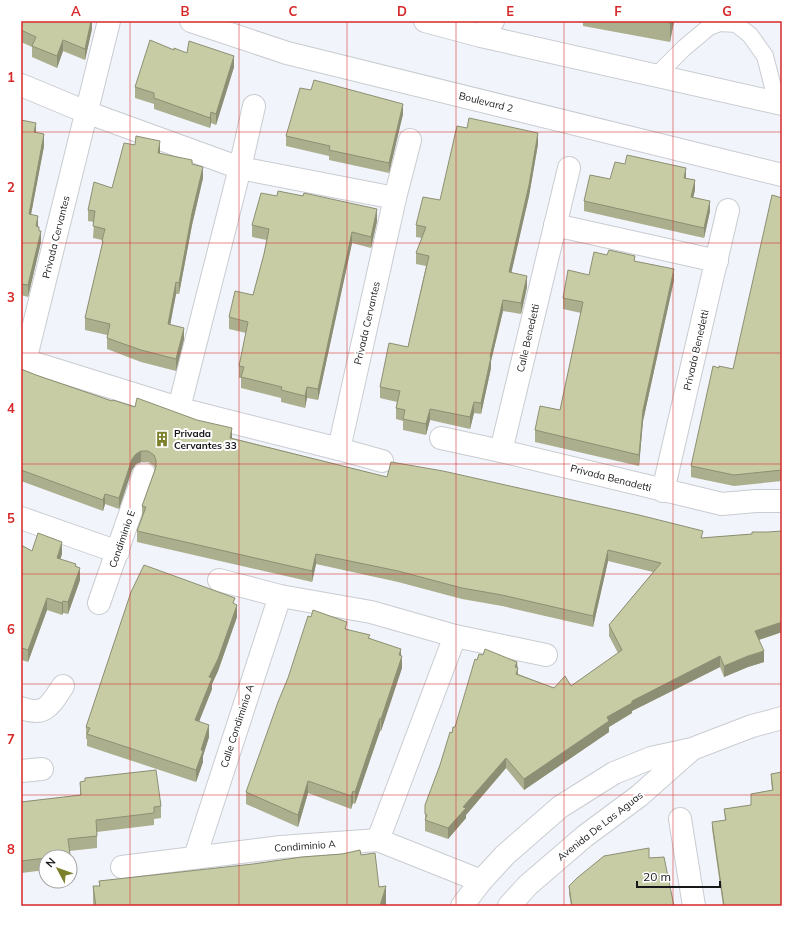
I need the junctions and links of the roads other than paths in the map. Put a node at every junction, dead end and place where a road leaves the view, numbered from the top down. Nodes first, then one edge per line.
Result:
1 (109, 21) edge
2 (192, 21) edge
3 (425, 21) edge
4 (487, 28) edge
5 (656, 76) junction
6 (21, 85) edge
7 (779, 104) edge
8 (254, 106) dead end
9 (86, 112) junction
10 (410, 140) dead end
11 (240, 168) junction
12 (568, 168) dead end
13 (782, 175) edge
14 (395, 198) junction
15 (728, 210) dead end
16 (555, 225) junction
17 (717, 261) junction
18 (23, 360) edge
19 (179, 408) junction
20 (441, 438) dead end
21 (339, 448) junction
22 (501, 451) junction
23 (382, 461) dead end
24 (144, 474) dead end
25 (663, 491) junction
26 (782, 501) edge
27 (21, 518) edge
28 (118, 552) junction
29 (219, 580) dead end
30 (280, 596) junction
31 (100, 603) dead end
32 (455, 636) junction
33 (546, 655) dead end
34 (63, 686) dead end
35 (21, 708) edge
36 (782, 718) edge
37 (692, 749) junction
38 (680, 819) dead end
39 (378, 840) junction
40 (195, 857) junction
41 (122, 867) dead end
42 (481, 881) junction
43 (462, 906) edge
44 (509, 906) edge
45 (694, 906) edge

1 - 9 street, Privada Cervantes
2 - 13 street, Boulevard 2
3 - 4 street
4 - 5 street
5 - 7 street
5 - 7 lane
6 - 9 street
8 - 11 street
9 - 11 street
9 - 18 street, Privada Cervantes
10 - 14 street, Privada Cervantes
11 - 14 street
11 - 19 street
12 - 16 street, Calle Benedetti
14 - 21 street, Privada Cervantes
15 - 17 street, Privada Benedetti
16 - 17 street
16 - 22 street, Calle Benedetti
17 - 25 street, Privada Benedetti
18 - 19 street, Privada Cervantes
19 - 21 street, Privada Cervantes
20 - 22 street, Privada Benadetti
21 - 23 street, Privada Cervantes
22 - 25 street, Privada Benadetti
24 - 28 street, Condiminio E
25 - 26 street, Privada Benadetti
27 - 28 street
28 - 31 street, Condiminio E
29 - 30 street
30 - 32 street
30 - 40 street, Calle Condiminio A
32 - 33 street
32 - 39 street
34 - 35 street
36 - 37 street, Avenida De Las Aguas
37 - 42 street, Avenida De Las Aguas
37 - 44 street, Avenida De Las Aguas
38 - 45 street
39 - 40 street, Condiminio A
39 - 42 street, Condiminio A
40 - 41 street, Condiminio A
42 - 43 street, Avenida De Las Aguas

